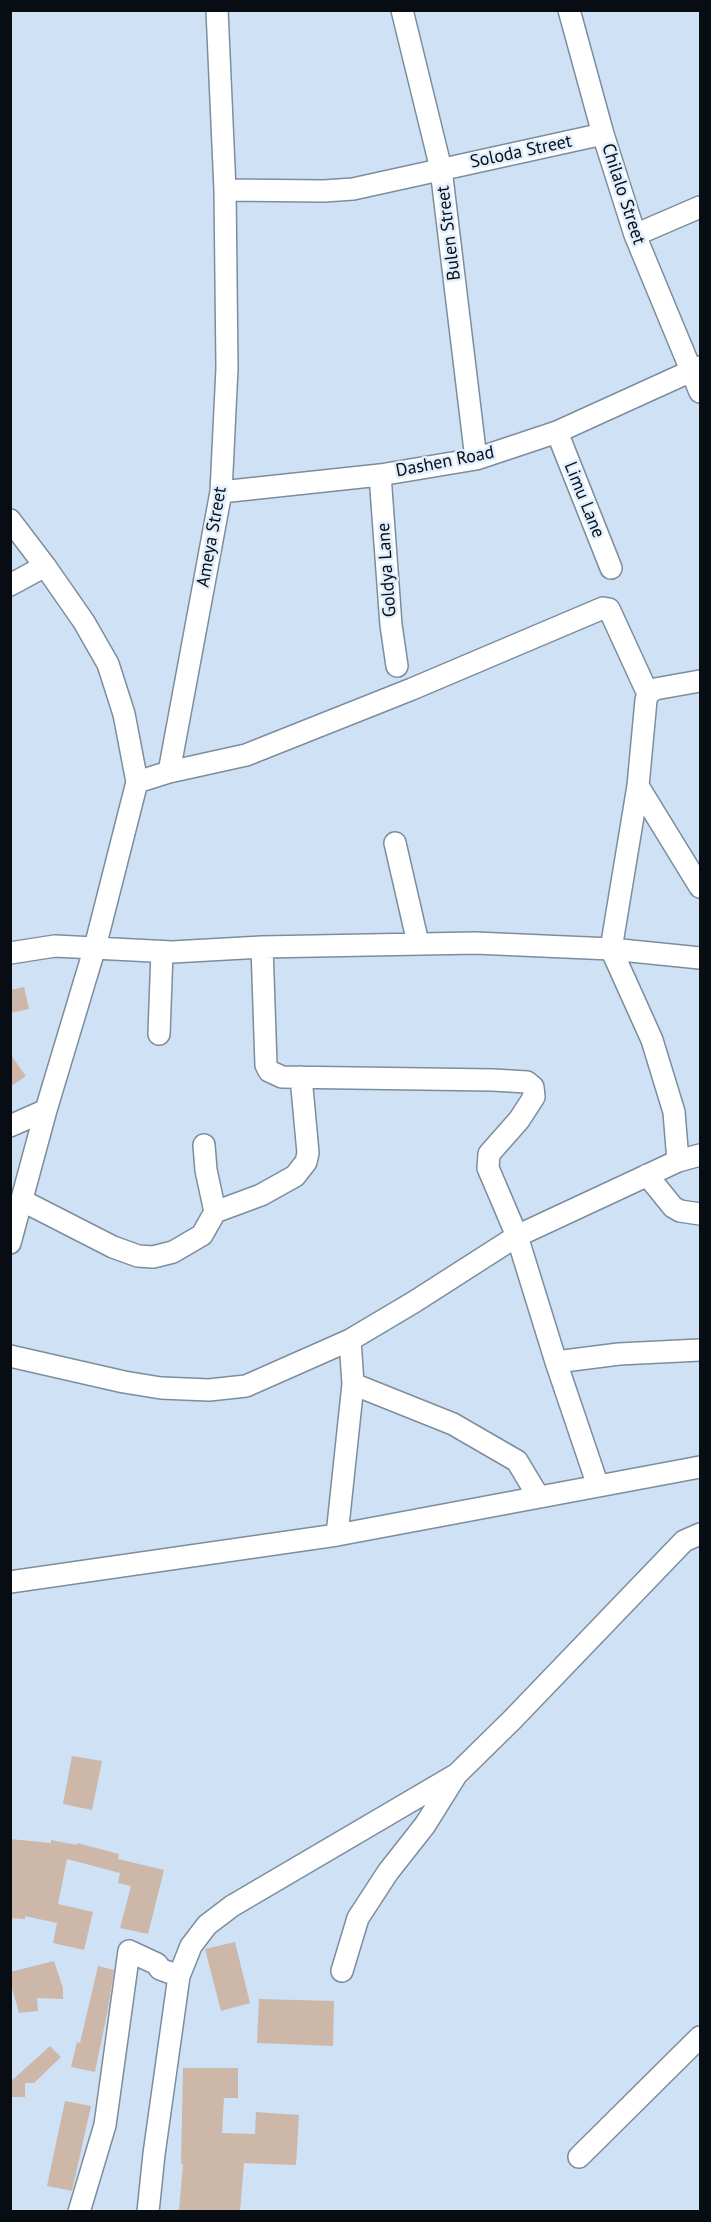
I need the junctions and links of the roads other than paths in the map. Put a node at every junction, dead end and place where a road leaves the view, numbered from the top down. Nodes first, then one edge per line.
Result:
1 (217, 10) edge
2 (402, 10) edge
3 (569, 10) edge
4 (603, 134) junction
5 (441, 169) junction
6 (225, 190) junction
7 (700, 207) edge
8 (635, 235) junction
9 (696, 370) edge
10 (700, 392) edge
11 (557, 432) junction
12 (476, 459) junction
13 (380, 475) junction
14 (221, 492) junction
15 (10, 520) edge
16 (45, 566) junction
17 (611, 568) dead end
18 (10, 585) edge
19 (397, 666) dead end
20 (700, 681) edge
21 (648, 694) junction
22 (169, 772) junction
23 (137, 782) junction
24 (638, 786) junction
25 (395, 843) dead end
26 (700, 887) edge
27 (418, 943) junction
28 (94, 947) junction
29 (262, 947) junction
30 (612, 949) junction
31 (162, 952) junction
32 (10, 953) edge
33 (700, 958) edge
34 (159, 1034) dead end
35 (301, 1077) junction
36 (46, 1110) junction
37 (10, 1126) edge
38 (204, 1145) dead end
39 (700, 1155) edge
40 (678, 1161) junction
41 (647, 1175) junction
42 (23, 1201) junction
43 (215, 1212) junction
44 (700, 1214) edge
45 (517, 1236) junction
46 (10, 1243) edge
47 (350, 1340) junction
48 (700, 1350) edge
49 (10, 1356) edge
50 (556, 1362) junction
51 (353, 1384) junction
52 (700, 1467) edge
53 (598, 1485) junction
54 (538, 1496) junction
55 (700, 1534) edge
56 (337, 1535) junction
57 (10, 1582) edge
58 (457, 1774) junction
59 (342, 1971) dead end
60 (179, 1976) junction
61 (700, 2037) edge
62 (579, 2157) dead end
63 (79, 2211) edge
64 (148, 2211) edge

1 - 6 street, Ameya Street
2 - 5 street, Bulen Street
3 - 4 street, Chilalo Street
4 - 5 street, Soloda Street
4 - 8 street, Chilalo Street
5 - 6 street, Soloda Street
5 - 12 street, Bulen Street
6 - 14 street, Ameya Street
7 - 8 street
8 - 9 street, Chilalo Street
9 - 10 street, Chilalo Street
9 - 11 street, Dashen Road
11 - 12 street, Dashen Road
11 - 17 street, Limu Lane
12 - 13 street, Dashen Road
13 - 14 street, Dashen Road
13 - 19 street, Goldya Lane
14 - 22 street, Ameya Street
15 - 16 street
16 - 18 street
16 - 23 street
20 - 21 street
21 - 22 street
21 - 24 street
22 - 23 street
23 - 28 street
24 - 26 street
24 - 30 street
25 - 27 street
27 - 29 street
27 - 30 street
28 - 31 street
28 - 32 street
28 - 36 street
29 - 31 street
29 - 35 street
30 - 33 street
30 - 40 street
31 - 34 street
35 - 43 street
35 - 45 street
36 - 37 street
36 - 42 street
38 - 43 street
39 - 40 street
40 - 41 street
41 - 44 street
41 - 45 street
42 - 43 street
42 - 46 street
45 - 47 street
45 - 50 street
47 - 49 street
47 - 51 street
48 - 50 street
50 - 53 street
51 - 54 street
51 - 56 street
52 - 53 street
53 - 54 street
54 - 56 street
55 - 58 street
56 - 57 street
58 - 59 street
58 - 60 street
60 - 63 street
60 - 64 street
61 - 62 street

